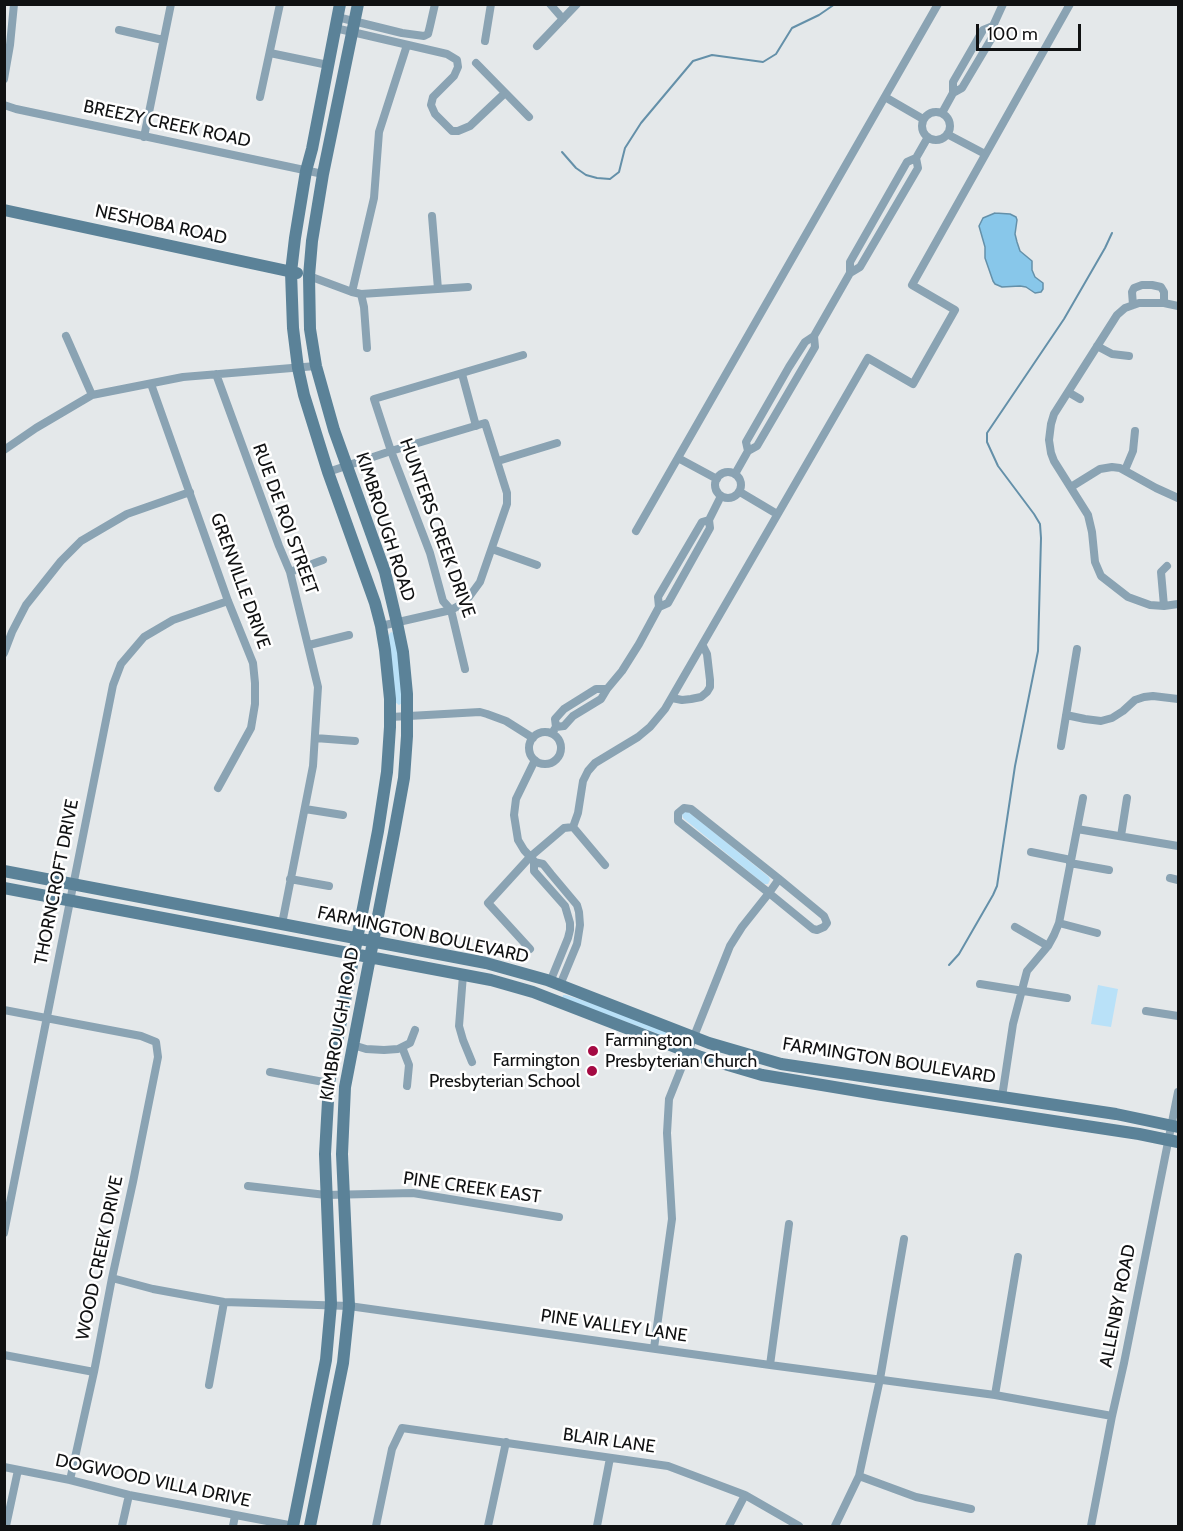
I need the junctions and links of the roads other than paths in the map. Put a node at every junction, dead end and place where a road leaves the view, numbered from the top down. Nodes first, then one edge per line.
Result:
1 (14, 4) edge
2 (171, 4) edge
3 (280, 4) edge
4 (340, 4) edge
5 (358, 4) edge
6 (435, 4) edge
7 (491, 4) edge
8 (550, 4) edge
9 (577, 4) edge
10 (938, 4) edge
11 (1070, 4) edge
12 (1002, 5) edge
13 (563, 19) junction
14 (336, 23) junction
15 (353, 27) junction
16 (119, 30) dead end
17 (163, 40) junction
18 (485, 40) dead end
19 (406, 45) junction
20 (537, 46) dead end
21 (270, 52) junction
22 (476, 63) dead end
23 (328, 65) junction
24 (4, 79) edge
25 (505, 93) junction
26 (260, 97) dead end
27 (885, 97) junction
28 (4, 105) edge
29 (942, 113) junction
30 (529, 117) dead end
31 (923, 119) junction
32 (947, 134) junction
33 (144, 137) junction
34 (928, 137) junction
35 (985, 154) junction
36 (306, 171) junction
37 (323, 174) junction
38 (4, 210) edge
39 (432, 216) dead end
40 (291, 272) junction
41 (309, 276) junction
42 (468, 287) dead end
43 (438, 289) junction
44 (357, 293) junction
45 (1164, 303) junction
46 (1133, 305) junction
47 (1179, 306) edge
48 (66, 336) dead end
49 (1097, 346) junction
50 (367, 348) dead end
51 (523, 355) dead end
52 (1129, 357) dead end
53 (316, 366) junction
54 (298, 368) junction
55 (216, 374) junction
56 (462, 374) junction
57 (151, 384) junction
58 (1068, 392) junction
59 (92, 395) junction
60 (1080, 399) dead end
61 (476, 426) junction
62 (1135, 431) dead end
63 (557, 443) dead end
64 (4, 450) edge
65 (391, 451) junction
66 (678, 458) junction
67 (498, 461) junction
68 (346, 465) junction
69 (1125, 470) junction
70 (328, 472) junction
71 (735, 474) junction
72 (717, 479) junction
73 (1071, 487) junction
74 (190, 492) junction
75 (740, 492) junction
76 (721, 496) junction
77 (1179, 498) edge
78 (777, 514) junction
79 (636, 531) dead end
80 (492, 549) junction
81 (323, 560) dead end
82 (537, 565) dead end
83 (1167, 566) dead end
84 (290, 572) junction
85 (228, 601) junction
86 (1179, 604) edge
87 (1164, 606) junction
88 (452, 610) junction
89 (397, 623) junction
90 (381, 626) junction
91 (349, 635) dead end
92 (309, 645) junction
93 (703, 646) junction
94 (1077, 649) dead end
95 (4, 653) edge
96 (465, 669) dead end
97 (607, 689) junction
98 (672, 698) junction
99 (1179, 699) edge
100 (568, 707) junction
101 (1066, 715) junction
102 (407, 716) junction
103 (574, 716) junction
104 (391, 717) junction
105 (554, 730) junction
106 (315, 738) junction
107 (533, 738) junction
108 (355, 741) dead end
109 (1061, 746) dead end
110 (535, 760) junction
111 (218, 788) dead end
112 (1083, 798) dead end
113 (1127, 798) dead end
114 (305, 809) junction
115 (343, 815) dead end
116 (573, 827) junction
117 (1077, 829) junction
118 (1121, 836) junction
119 (1179, 846) edge
120 (1032, 852) dead end
121 (532, 860) junction
122 (1070, 861) junction
123 (605, 865) dead end
124 (1110, 870) dead end
125 (4, 871) edge
126 (290, 879) junction
127 (779, 879) junction
128 (73, 884) junction
129 (329, 886) dead end
130 (4, 888) edge
131 (769, 893) junction
132 (70, 900) junction
133 (1059, 923) junction
134 (282, 924) junction
135 (1015, 927) dead end
136 (1097, 933) dead end
137 (356, 938) junction
138 (372, 941) junction
139 (1048, 946) junction
140 (530, 949) dead end
141 (353, 955) junction
142 (370, 957) junction
143 (463, 975) junction
144 (980, 984) dead end
145 (555, 990) junction
146 (1022, 991) junction
147 (1067, 998) dead end
148 (4, 1010) edge
149 (1146, 1011) dead end
150 (1179, 1016) edge
151 (47, 1018) junction
152 (415, 1030) dead end
153 (693, 1036) junction
154 (353, 1045) junction
155 (402, 1047) junction
156 (687, 1051) junction
157 (472, 1062) dead end
158 (270, 1072) dead end
159 (329, 1083) junction
160 (407, 1086) dead end
161 (1179, 1092) edge
162 (1001, 1104) junction
163 (1174, 1134) edge
164 (248, 1186) dead end
165 (326, 1195) junction
166 (344, 1196) junction
167 (559, 1217) dead end
168 (789, 1224) dead end
169 (4, 1233) edge
170 (904, 1239) dead end
171 (1018, 1257) dead end
172 (112, 1278) junction
173 (224, 1302) junction
174 (330, 1304) junction
175 (349, 1306) junction
176 (654, 1348) junction
177 (4, 1355) edge
178 (770, 1365) junction
179 (94, 1372) junction
180 (880, 1379) junction
181 (209, 1386) dead end
182 (995, 1395) junction
183 (1112, 1416) junction
184 (506, 1442) junction
185 (610, 1458) junction
186 (4, 1467) edge
187 (18, 1470) junction
188 (859, 1476) junction
189 (70, 1480) junction
190 (129, 1495) junction
191 (745, 1496) junction
192 (970, 1509) dead end
193 (235, 1516) junction
194 (293, 1526) edge
195 (6, 1527) edge
196 (122, 1527) edge
197 (233, 1527) edge
198 (310, 1527) edge
199 (376, 1527) edge
200 (488, 1527) edge
201 (597, 1527) edge
202 (729, 1527) edge
203 (799, 1527) edge
204 (836, 1527) edge
205 (1090, 1527) edge

1 - 24 street
2 - 17 street
3 - 21 street
4 - 14 street, KIMBROUGH ROAD
5 - 15 street, KIMBROUGH ROAD
6 - 15 street
7 - 18 street
8 - 13 street
9 - 13 street
10 - 27 street
11 - 35 street
12 - 29 street
13 - 20 street
14 - 15 street
14 - 23 street, KIMBROUGH ROAD
15 - 19 street
15 - 37 street, KIMBROUGH ROAD
16 - 17 street
17 - 33 street
19 - 25 street
19 - 44 street
21 - 23 street
21 - 26 street
22 - 25 street
23 - 36 street, KIMBROUGH ROAD
25 - 30 street
27 - 31 street
27 - 66 street
28 - 33 street, BREEZY CREEK ROAD
29 - 31 street
29 - 32 street
31 - 34 street
32 - 34 street
32 - 35 street
33 - 36 street, BREEZY CREEK ROAD
34 - 71 street
35 - 78 street
36 - 37 street, BREEZY CREEK ROAD
36 - 40 street, KIMBROUGH ROAD
37 - 41 street, KIMBROUGH ROAD
38 - 40 street, NESHOBA ROAD
39 - 43 street
40 - 41 street, NESHOBA ROAD
40 - 54 street, KIMBROUGH ROAD
41 - 44 street
41 - 53 street, KIMBROUGH ROAD
42 - 43 street
43 - 44 street
44 - 50 street
45 - 46 street
45 - 46 street
45 - 47 street
46 - 49 street
48 - 59 street
49 - 52 street
49 - 58 street
51 - 56 street
53 - 54 street
53 - 68 street, KIMBROUGH ROAD
54 - 55 street
54 - 70 street, KIMBROUGH ROAD
55 - 57 street
55 - 84 street, RUE DE ROI STREET
56 - 61 street
56 - 65 street, HUNTERS CREEK DRIVE
57 - 59 street
57 - 74 street, GRENVILLE DRIVE
58 - 60 street
58 - 73 street
59 - 64 street
61 - 65 street
61 - 67 street
62 - 69 street
63 - 67 street
65 - 68 street
65 - 88 street, HUNTERS CREEK DRIVE
66 - 72 street
66 - 79 street
67 - 80 street
68 - 70 street
68 - 89 street, KIMBROUGH ROAD
69 - 73 street
69 - 77 street
70 - 90 street, KIMBROUGH ROAD
71 - 72 street
71 - 75 street
72 - 76 street
73 - 87 street
74 - 85 street, GRENVILLE DRIVE
74 - 95 street
75 - 76 street
75 - 78 street
76 - 97 street
78 - 93 street
80 - 82 street
80 - 88 street
81 - 84 street
83 - 87 street
84 - 92 street, RUE DE ROI STREET
85 - 111 street, GRENVILLE DRIVE
85 - 128 street, THORNCROFT DRIVE
86 - 87 street
88 - 89 street
88 - 96 street, HUNTERS CREEK DRIVE
89 - 90 street
89 - 102 street, KIMBROUGH ROAD
90 - 104 street, KIMBROUGH ROAD
91 - 92 street
92 - 106 street, RUE DE ROI STREET
93 - 98 street
93 - 98 street
94 - 101 street
97 - 100 street
97 - 103 street
98 - 116 street
99 - 101 street
100 - 103 street
100 - 105 street
101 - 109 street
102 - 104 street
102 - 107 street
102 - 138 street, KIMBROUGH ROAD
103 - 105 street
104 - 137 street, KIMBROUGH ROAD
105 - 107 street
105 - 110 street
106 - 108 street
106 - 114 street, RUE DE ROI STREET
107 - 110 street
110 - 121 street
112 - 117 street
113 - 118 street
114 - 115 street
114 - 126 street, RUE DE ROI STREET
116 - 121 street
116 - 123 street
117 - 118 street
117 - 122 street
118 - 119 street
120 - 122 street
121 - 140 street
121 - 145 street
122 - 124 street
122 - 133 street
125 - 128 street, FARMINGTON BOULEVARD
126 - 129 street
126 - 134 street, RUE DE ROI STREET
127 - 131 street
127 - 131 street
127 - 131 street
128 - 132 street, THORNCROFT DRIVE
128 - 134 street, FARMINGTON BOULEVARD
130 - 132 street, FARMINGTON BOULEVARD
131 - 153 street
132 - 141 street, FARMINGTON BOULEVARD
132 - 151 street, THORNCROFT DRIVE
133 - 136 street
133 - 139 street
134 - 137 street, FARMINGTON BOULEVARD
135 - 139 street
137 - 138 street, FARMINGTON BOULEVARD
137 - 141 street, KIMBROUGH ROAD
138 - 142 street, KIMBROUGH ROAD
138 - 145 street, FARMINGTON BOULEVARD
139 - 146 street
141 - 142 street, FARMINGTON BOULEVARD
141 - 159 street, KIMBROUGH ROAD
142 - 143 street, FARMINGTON BOULEVARD
142 - 154 street, KIMBROUGH ROAD
143 - 145 street, FARMINGTON BOULEVARD
143 - 157 street
144 - 146 street
145 - 153 street, FARMINGTON BOULEVARD
145 - 156 street, FARMINGTON BOULEVARD
146 - 147 street
146 - 162 street
148 - 151 street
149 - 150 street
151 - 169 street, THORNCROFT DRIVE
151 - 172 street, WOOD CREEK DRIVE
152 - 155 street
153 - 156 street
153 - 162 street, FARMINGTON BOULEVARD
154 - 155 street
154 - 166 street, KIMBROUGH ROAD
155 - 160 street
156 - 162 street, FARMINGTON BOULEVARD
156 - 176 street
158 - 159 street
159 - 165 street, KIMBROUGH ROAD
161 - 163 street, ALLENBY ROAD
162 - 163 street, FARMINGTON BOULEVARD
162 - 163 street, FARMINGTON BOULEVARD
163 - 183 street, ALLENBY ROAD
164 - 165 street, PINE CREEK EAST
165 - 166 street, PINE CREEK EAST
165 - 174 street, KIMBROUGH ROAD
166 - 167 street, PINE CREEK EAST
166 - 175 street, KIMBROUGH ROAD
168 - 178 street
170 - 180 street
171 - 182 street
172 - 173 street, PINE VALLEY LANE
172 - 179 street, WOOD CREEK DRIVE
173 - 174 street, PINE VALLEY LANE
173 - 181 street
174 - 175 street, PINE VALLEY LANE
174 - 194 street, KIMBROUGH ROAD
175 - 176 street, PINE VALLEY LANE
175 - 198 street, KIMBROUGH ROAD
176 - 178 street, PINE VALLEY LANE
177 - 179 street
178 - 180 street, PINE VALLEY LANE
179 - 189 street, WOOD CREEK DRIVE
180 - 182 street, PINE VALLEY LANE
180 - 188 street
182 - 183 street, PINE VALLEY LANE
183 - 205 street, ALLENBY ROAD
184 - 185 street, BLAIR LANE
184 - 199 street, BLAIR LANE
184 - 200 street
185 - 191 street, BLAIR LANE
185 - 201 street
186 - 187 street, DOGWOOD VILLA DRIVE
187 - 189 street, DOGWOOD VILLA DRIVE
187 - 195 street
188 - 192 street
188 - 204 street
189 - 190 street, DOGWOOD VILLA DRIVE
190 - 193 street, DOGWOOD VILLA DRIVE
190 - 196 street
191 - 202 street
191 - 203 street, BLAIR LANE
193 - 194 street, DOGWOOD VILLA DRIVE
193 - 197 street

